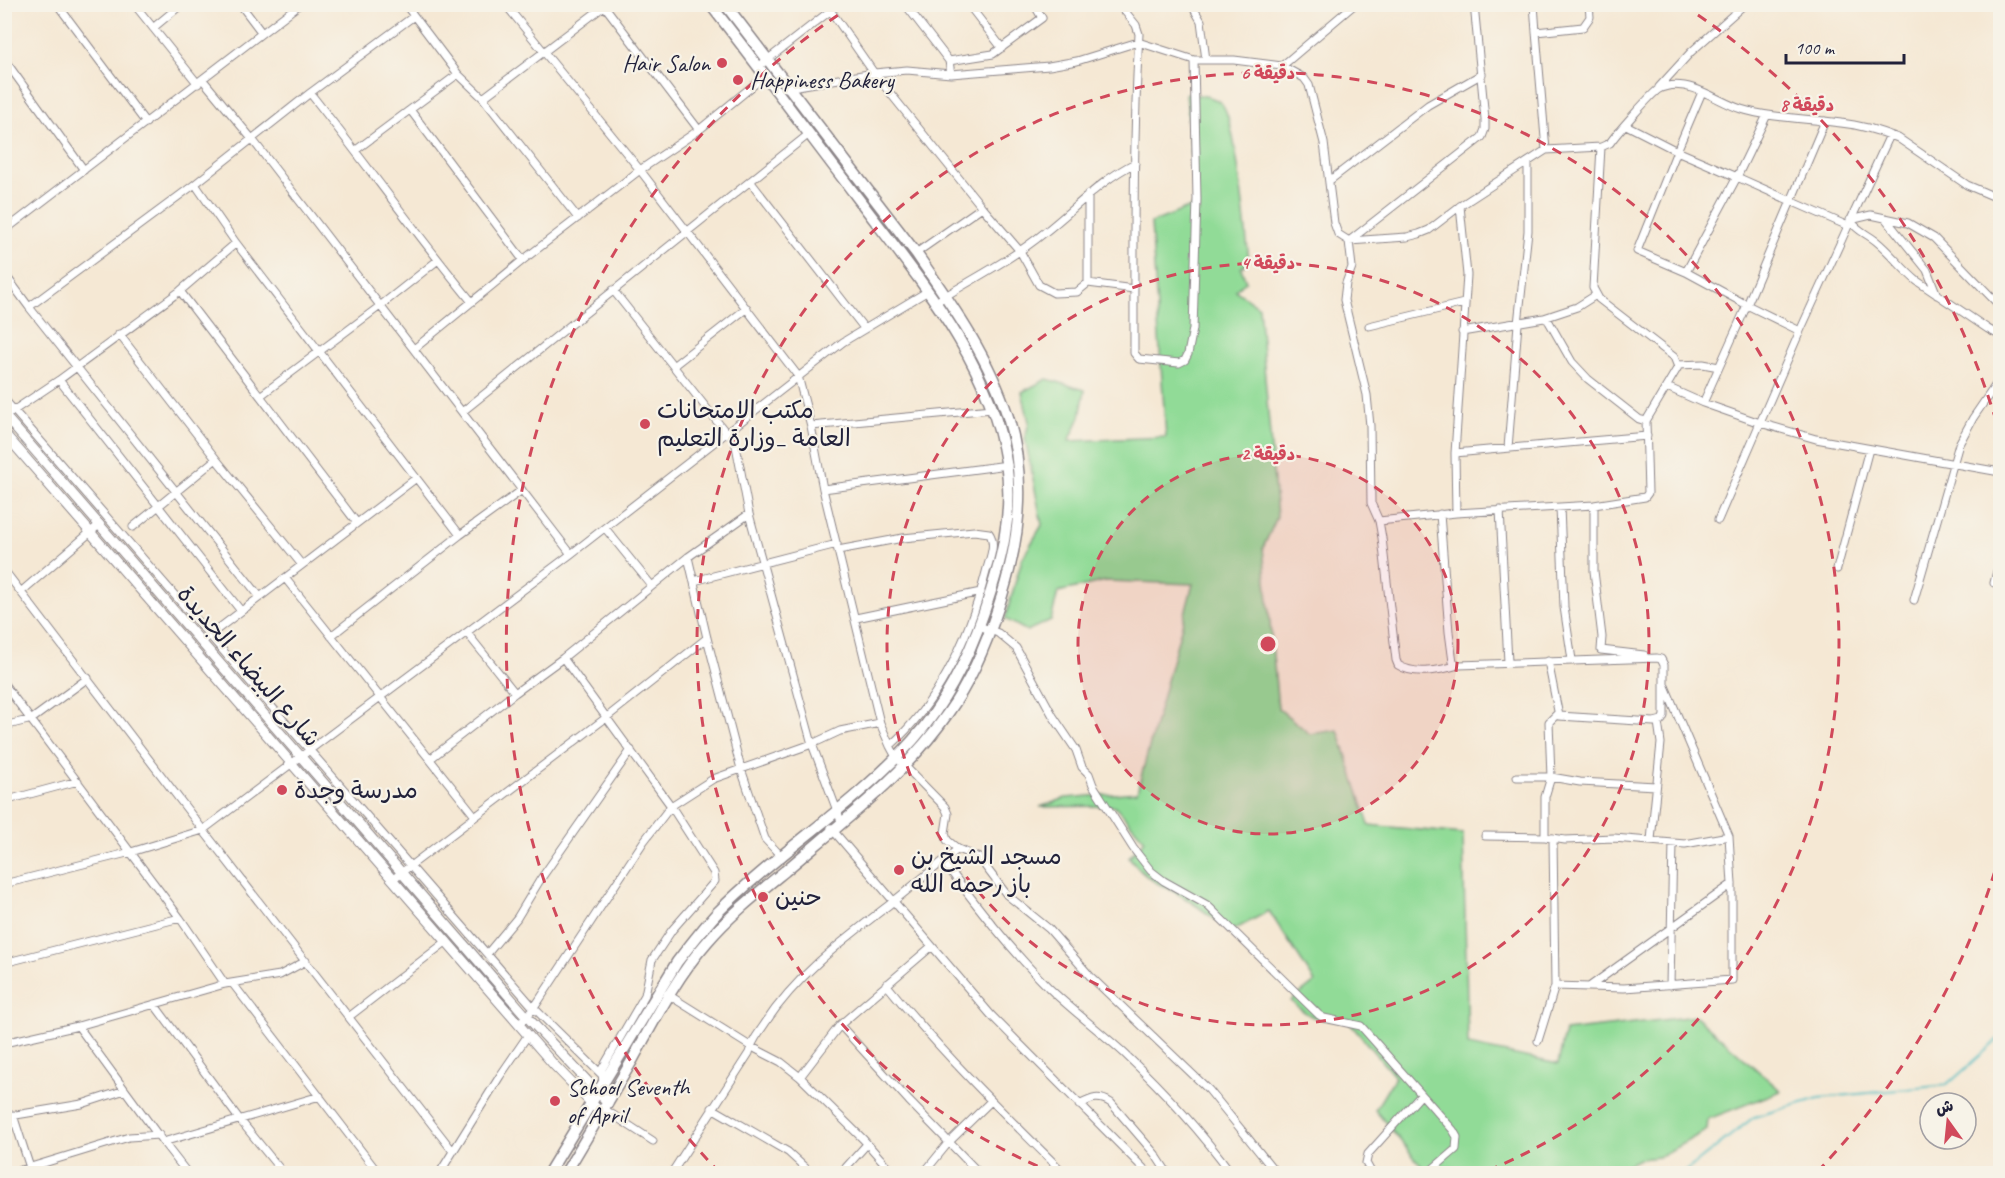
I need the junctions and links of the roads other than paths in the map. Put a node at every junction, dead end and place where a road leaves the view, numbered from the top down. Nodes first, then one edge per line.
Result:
1 (57, 4) edge
2 (134, 4) edge
3 (182, 4) edge
4 (240, 4) edge
5 (300, 4) edge
6 (405, 4) edge
7 (505, 4) edge
8 (710, 4) edge
9 (725, 4) edge
10 (826, 4) edge
11 (839, 4) edge
12 (905, 4) edge
13 (968, 4) edge
14 (1034, 4) edge
15 (1119, 4) edge
16 (1191, 4) edge
17 (1355, 4) edge
18 (1474, 4) edge
19 (1534, 4) edge
20 (1589, 4) edge
21 (1745, 4) edge
22 (605, 5) edge
23 (831, 11) junction
24 (414, 16) junction
25 (153, 28) junction
26 (1536, 32) junction
27 (262, 33) junction
28 (1138, 42) junction
29 (1002, 48) junction
30 (544, 53) junction
31 (4, 59) edge
32 (1194, 60) junction
33 (1206, 60) junction
34 (949, 61) junction
35 (1282, 66) junction
36 (763, 67) junction
37 (874, 73) junction
38 (459, 74) junction
39 (951, 74) junction
40 (1482, 74) junction
41 (200, 82) junction
42 (783, 89) junction
43 (1657, 89) junction
44 (1702, 92) junction
45 (310, 93) junction
46 (483, 98) junction
47 (411, 111) junction
48 (1767, 115) junction
49 (1826, 121) junction
50 (146, 123) junction
51 (1626, 125) junction
52 (699, 130) junction
53 (809, 134) junction
54 (1890, 135) junction
55 (252, 139) junction
56 (1601, 147) junction
57 (356, 150) junction
58 (1546, 150) junction
59 (1677, 151) junction
60 (1528, 162) junction
61 (1135, 163) junction
62 (84, 170) junction
63 (640, 170) junction
64 (1737, 177) junction
65 (750, 181) junction
66 (1329, 181) junction
67 (195, 184) junction
68 (1088, 194) junction
69 (2001, 199) edge
70 (1791, 201) junction
71 (1460, 206) junction
72 (982, 207) junction
73 (578, 218) junction
74 (1885, 218) junction
75 (1849, 223) junction
76 (4, 231) edge
77 (687, 232) junction
78 (1349, 241) junction
79 (236, 243) junction
80 (1020, 251) junction
81 (916, 253) junction
82 (438, 260) junction
83 (523, 260) junction
84 (1686, 272) junction
85 (4, 273) edge
86 (1088, 283) junction
87 (1134, 289) junction
88 (613, 290) junction
89 (180, 291) junction
90 (928, 291) junction
91 (1596, 295) junction
92 (1937, 295) junction
93 (941, 299) junction
94 (472, 302) junction
95 (1464, 303) junction
96 (1747, 305) junction
97 (380, 306) junction
98 (2001, 306) edge
99 (29, 307) junction
100 (747, 308) junction
101 (1544, 318) junction
102 (1518, 324) junction
103 (1369, 326) dead end
104 (864, 328) junction
105 (1800, 331) junction
106 (1462, 332) junction
107 (119, 334) junction
108 (2001, 339) edge
109 (414, 349) junction
110 (320, 351) junction
111 (1678, 365) junction
112 (78, 366) junction
113 (673, 366) junction
114 (1719, 367) junction
115 (2001, 368) edge
116 (798, 376) junction
117 (59, 380) junction
118 (1666, 387) junction
119 (260, 396) junction
120 (4, 399) edge
121 (1703, 402) junction
122 (992, 409) junction
123 (14, 410) junction
124 (462, 412) junction
125 (5, 416) edge
126 (1646, 421) junction
127 (1760, 423) junction
128 (811, 426) junction
129 (730, 432) junction
130 (4, 433) edge
131 (1647, 436) junction
132 (1509, 448) junction
133 (1869, 448) junction
134 (1455, 453) junction
135 (216, 459) junction
136 (1952, 463) junction
137 (1012, 465) junction
138 (2001, 472) edge
139 (415, 478) junction
140 (823, 489) junction
141 (522, 490) junction
142 (177, 492) junction
143 (1594, 505) junction
144 (158, 507) junction
145 (1560, 507) junction
146 (1500, 510) junction
147 (1456, 513) junction
148 (749, 514) junction
149 (1440, 514) junction
150 (1718, 520) dead end
151 (1379, 521) junction
152 (357, 523) junction
153 (100, 524) junction
154 (133, 527) dead end
155 (605, 528) junction
156 (91, 532) junction
157 (1012, 533) junction
158 (460, 535) junction
159 (838, 547) junction
160 (572, 554) junction
161 (688, 557) junction
162 (2001, 560) edge
163 (764, 562) junction
164 (302, 565) junction
165 (1837, 569) dead end
166 (4, 570) edge
167 (285, 578) junction
168 (694, 581) junction
169 (1994, 583) dead end
170 (652, 586) junction
171 (22, 591) junction
172 (986, 592) junction
173 (1002, 595) junction
174 (260, 597) junction
175 (1914, 600) dead end
176 (241, 612) junction
177 (856, 618) junction
178 (979, 626) junction
179 (991, 630) junction
180 (467, 633) junction
181 (331, 636) junction
182 (206, 638) junction
183 (706, 638) junction
184 (563, 658) junction
185 (1654, 658) junction
186 (1572, 660) junction
187 (1548, 661) junction
188 (1508, 662) junction
189 (1459, 665) junction
190 (88, 678) junction
191 (1664, 683) junction
192 (4, 684) edge
193 (515, 693) junction
194 (381, 697) junction
195 (1558, 713) junction
196 (607, 717) junction
197 (32, 719) junction
198 (1658, 722) junction
199 (880, 723) junction
200 (4, 726) edge
201 (812, 744) junction
202 (890, 747) junction
203 (631, 750) junction
204 (305, 753) junction
205 (430, 759) junction
206 (900, 761) junction
207 (292, 763) junction
208 (741, 769) junction
209 (1517, 777) dead end
210 (1551, 777) junction
211 (78, 781) junction
212 (1656, 786) junction
213 (4, 801) edge
214 (671, 807) junction
215 (837, 813) junction
216 (475, 816) junction
217 (834, 825) junction
218 (203, 830) junction
219 (1485, 836) dead end
220 (1729, 836) junction
221 (1545, 837) junction
222 (1553, 838) junction
223 (1651, 840) junction
224 (1673, 843) junction
225 (958, 849) junction
226 (130, 852) junction
227 (782, 857) junction
228 (944, 861) junction
229 (406, 869) junction
230 (393, 879) junction
231 (4, 884) edge
232 (1732, 884) junction
233 (894, 901) junction
234 (180, 918) junction
235 (1670, 927) junction
236 (447, 941) junction
237 (932, 946) junction
238 (487, 954) junction
239 (306, 961) junction
240 (4, 963) edge
241 (229, 984) junction
242 (886, 984) junction
243 (1670, 985) junction
244 (1556, 986) junction
245 (1589, 987) junction
246 (665, 993) junction
247 (154, 1004) junction
248 (534, 1008) junction
249 (350, 1016) junction
250 (527, 1017) junction
251 (519, 1025) junction
252 (840, 1025) junction
253 (78, 1026) junction
254 (528, 1035) junction
255 (1539, 1041) dead end
256 (4, 1043) edge
257 (750, 1046) junction
258 (800, 1077) junction
259 (598, 1089) junction
260 (125, 1090) junction
261 (1421, 1095) junction
262 (320, 1096) junction
263 (991, 1101) junction
264 (1079, 1104) junction
265 (606, 1105) junction
266 (712, 1108) junction
267 (13, 1115) junction
268 (4, 1117) edge
269 (240, 1120) junction
270 (161, 1139) junction
271 (653, 1141) dead end
272 (949, 1142) junction
273 (867, 1144) junction
274 (452, 1150) junction
275 (2001, 1168) edge
276 (31, 1170) edge
277 (8, 1173) edge
278 (188, 1173) edge
279 (284, 1173) edge
280 (379, 1173) edge
281 (439, 1173) edge
282 (548, 1173) edge
283 (565, 1173) edge
284 (671, 1173) edge
285 (812, 1173) edge
286 (840, 1173) edge
287 (894, 1173) edge
288 (923, 1173) edge
289 (980, 1173) edge
290 (1065, 1173) edge
291 (1149, 1173) edge
292 (1168, 1173) edge
293 (1232, 1173) edge
294 (1277, 1173) edge
295 (1372, 1173) edge
296 (1427, 1173) edge
297 (1991, 1173) edge

1 - 50 street
2 - 25 street
3 - 25 street
4 - 27 street
5 - 27 street
6 - 24 street
7 - 30 street
8 - 36 main road
9 - 36 main road
10 - 23 street
11 - 23 street
12 - 34 street
13 - 29 street
14 - 29 street
15 - 28 street
16 - 33 street
17 - 35 street
18 - 40 street
19 - 26 street
20 - 26 street
21 - 43 street
22 - 30 street
22 - 52 street
23 - 36 street
23 - 37 street
24 - 38 street
24 - 45 street
25 - 41 street
26 - 58 street
27 - 41 street
28 - 32 street
28 - 39 street
28 - 61 street
29 - 34 street
30 - 46 street
30 - 63 street
31 - 62 street
32 - 33 street
32 - 87 street
33 - 35 street
34 - 39 street
35 - 66 street
36 - 42 main road
36 - 52 street
37 - 39 street
37 - 42 street
37 - 72 street
38 - 46 street
38 - 47 street
40 - 66 street
40 - 78 street
41 - 50 street
41 - 55 street
42 - 53 main road
42 - 81 main road
43 - 44 street
43 - 51 street
44 - 48 street
44 - 59 street
45 - 55 street
45 - 57 street
46 - 73 street
47 - 57 street
47 - 83 street
48 - 49 street
48 - 64 street
49 - 54 street
49 - 70 street
50 - 62 street
51 - 56 street
51 - 59 street
52 - 63 street
53 - 65 street
53 - 90 main road
54 - 69 street
54 - 75 street
55 - 67 street
55 - 97 street
56 - 58 street
56 - 91 street
57 - 82 street
58 - 60 street
59 - 64 street
59 - 84 street
60 - 71 street
60 - 102 street
61 - 68 street
61 - 87 street
62 - 76 street
63 - 73 street
63 - 77 street
64 - 70 street
64 - 84 street
65 - 77 street
65 - 104 street
66 - 78 street
67 - 79 street
67 - 99 street
68 - 80 street
68 - 86 street
70 - 75 street
70 - 96 street
71 - 78 street
71 - 95 street
72 - 80 street
72 - 81 street
73 - 83 street
74 - 75 street
74 - 92 street
74 - 98 street
75 - 92 street
75 - 105 street
77 - 88 street
77 - 100 street
78 - 151 street
79 - 89 street
79 - 110 street
80 - 86 street
80 - 93 street
81 - 93 main road
82 - 94 street
82 - 97 street
83 - 94 street
84 - 96 street
85 - 99 street
86 - 87 street
88 - 113 street
88 - 124 street
89 - 107 street
89 - 119 street
90 - 93 main road
90 - 104 street
91 - 101 street
91 - 111 street
92 - 108 street
93 - 122 main road
93 - 137 main road
94 - 109 street
95 - 103 street
95 - 106 street
96 - 105 street
96 - 114 street
97 - 109 street
97 - 110 street
99 - 112 street
100 - 113 street
100 - 116 street
101 - 102 street
101 - 126 street
102 - 106 street
102 - 132 street
104 - 116 street
105 - 127 street
106 - 134 street
107 - 112 street
107 - 135 street
109 - 124 street
110 - 119 street
110 - 139 street
111 - 114 street
111 - 118 street
112 - 117 street
112 - 142 street
113 - 129 street
114 - 121 street
115 - 136 street
116 - 128 street
116 - 129 street
117 - 123 street
117 - 144 street
118 - 121 street
118 - 126 street
119 - 152 street
120 - 123 street
121 - 127 street
122 - 128 street
122 - 137 main road
123 - 125 street
123 - 182 street
124 - 141 street
125 - 153 street, شارع البيضاء الجديدة
126 - 131 street
127 - 133 street
127 - 150 street
128 - 140 street
129 - 148 street
129 - 155 street
130 - 156 street, شارع البيضاء الجديدة
131 - 132 street
131 - 143 street
132 - 134 street
133 - 136 street
133 - 165 street
134 - 147 street
135 - 142 street
135 - 164 street
136 - 138 street
136 - 175 street
137 - 140 street
137 - 157 main road
139 - 152 street
139 - 158 street
140 - 159 street
141 - 158 street
141 - 160 street
142 - 144 street
142 - 174 street
143 - 145 street
143 - 185 street
144 - 154 street
144 - 176 street
145 - 146 street
145 - 186 street
146 - 147 street
146 - 188 street
147 - 149 street
148 - 161 street
148 - 163 street
149 - 151 street
149 - 189 street
151 - 189 street
152 - 164 street
153 - 156 street
153 - 182 street, شارع البيضاء الجديدة
155 - 160 street
155 - 170 street
156 - 171 street
156 - 207 street, شارع البيضاء الجديدة
157 - 172 main road
157 - 173 main road
158 - 181 street
159 - 163 street
159 - 172 street
159 - 177 street
160 - 180 street
161 - 168 street
161 - 170 street
162 - 169 street
163 - 168 street
163 - 201 street
164 - 167 street
166 - 171 street
167 - 174 street
167 - 181 street
168 - 183 street
170 - 184 street
171 - 190 street
172 - 173 main road
172 - 177 street
172 - 178 main road
172 - 202 street
173 - 179 main road
174 - 176 street
176 - 182 street
177 - 199 street
178 - 179 street
178 - 206 main road
179 - 206 main road
179 - 261 street
180 - 193 street
180 - 194 street
181 - 194 street
182 - 204 street, شارع البيضاء الجديدة
183 - 196 street
183 - 208 street
184 - 193 street
184 - 196 street
185 - 186 street
185 - 191 street
186 - 187 street
187 - 188 street
187 - 195 street
188 - 189 street
190 - 197 street
190 - 218 street
191 - 198 street
191 - 220 street
192 - 197 street
193 - 205 street
194 - 204 street
194 - 205 street
195 - 198 street
195 - 210 street
196 - 203 street
196 - 216 street
197 - 200 street
197 - 211 street
198 - 212 street
199 - 201 street
199 - 202 street
201 - 208 street
201 - 215 street
202 - 206 street
203 - 214 street
203 - 238 street
204 - 207 street
204 - 229 street, شارع البيضاء الجديدة
205 - 216 street
206 - 215 main road
206 - 217 main road
206 - 225 street
207 - 218 street
207 - 230 street, شارع البيضاء الجديدة
208 - 214 street
208 - 227 street
209 - 210 street
210 - 212 street
210 - 221 street
211 - 213 street
211 - 226 street
212 - 223 street
214 - 248 street
214 - 259 street
215 - 217 main road
216 - 229 street
217 - 227 main road
217 - 233 street
217 - 246 main road
218 - 226 street
218 - 239 street
219 - 221 street
220 - 224 street
220 - 232 street
221 - 222 street
222 - 223 street
222 - 244 street
223 - 224 street
224 - 235 street
225 - 228 street
225 - 294 street
226 - 231 street
226 - 234 street
227 - 246 main road
228 - 233 street
228 - 293 street
229 - 230 street
229 - 238 street
229 - 250 street, شارع البيضاء الجديدة
230 - 236 street, شارع البيضاء الجديدة
232 - 235 street
232 - 243 street
233 - 237 street
233 - 257 street
234 - 240 street
234 - 241 street
235 - 243 street
235 - 245 street
236 - 249 street
236 - 251 street, شارع البيضاء الجديدة
237 - 242 street
237 - 264 street
238 - 248 street
239 - 241 street
239 - 249 street
241 - 247 street
241 - 262 street
242 - 252 street
242 - 263 street
243 - 245 street
244 - 245 street
244 - 255 street
246 - 257 street
246 - 259 main road
246 - 265 main road
247 - 253 street
247 - 269 street
248 - 250 street
248 - 259 street
249 - 274 street
250 - 251 street
250 - 259 street, شارع البيضاء الجديدة
251 - 254 street, شارع البيضاء الجديدة
252 - 258 street
252 - 272 street
253 - 256 street
253 - 260 street
254 - 259 street, شارع البيضاء الجديدة
254 - 274 street
257 - 258 street
257 - 266 street
258 - 273 street
259 - 265 street, شارع البيضاء الجديدة
259 - 282 main road
260 - 267 street
260 - 270 street
261 - 295 street
261 - 296 street
262 - 269 street
262 - 280 street
263 - 272 street
263 - 290 street
264 - 291 street
264 - 292 street
265 - 271 street
265 - 283 main road
266 - 284 street
266 - 285 street
267 - 268 street
267 - 276 street
269 - 270 street
269 - 279 street
270 - 276 street
270 - 278 street
272 - 288 street
272 - 289 street
273 - 286 street
273 - 287 street
274 - 281 street
275 - 297 street
276 - 277 street

